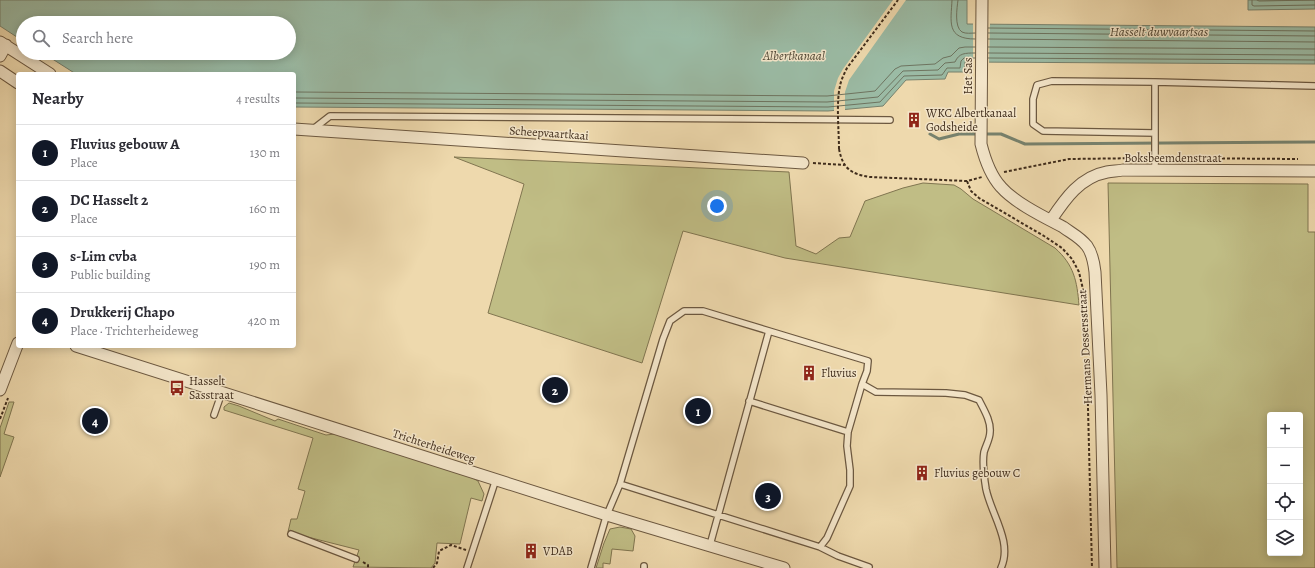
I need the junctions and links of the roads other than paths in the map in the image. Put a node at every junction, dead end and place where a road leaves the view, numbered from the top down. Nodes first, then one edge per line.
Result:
1 (982, 0) edge
2 (3, 44) edge
3 (16, 52) edge
4 (0, 56) edge
5 (28, 60) edge
6 (0, 71) edge
7 (47, 72) edge
8 (16, 82) edge
9 (1155, 82) junction
10 (1315, 86) edge
11 (890, 120) dead end
12 (296, 129) edge
13 (312, 130) junction
14 (1155, 133) junction
15 (802, 163) road end
16 (1155, 171) junction
17 (1315, 171) edge
18 (992, 174) joint
19 (1051, 220) junction
20 (769, 331) junction
21 (16, 348) edge
22 (82, 348) edge
23 (862, 384) junction
24 (0, 390) edge
25 (222, 392) junction
26 (749, 401) junction
27 (214, 415) dead end
28 (848, 432) junction
29 (496, 480) junction
30 (620, 484) junction
31 (718, 514) junction
32 (607, 515) junction
33 (291, 534) dead end
34 (710, 545) junction
35 (820, 547) junction
36 (356, 558) dead end
37 (467, 568) edge
38 (591, 568) edge
39 (784, 568) edge
40 (871, 568) edge
41 (1001, 568) edge
42 (1105, 568) edge

1 - 18 street, Het Sas
2 - 3 street
2 - 4 street
5 - 7 street
6 - 8 street
9 - 10 lane
9 - 14 lane
9 - 14 lane
11 - 13 lane
12 - 13 street, Scheepvaartkaai
13 - 15 street, Scheepvaartkaai
14 - 16 lane
16 - 17 street, Boksbeemdenstraat
16 - 19 street, Boksbeemdenstraat
18 - 19 street, Hermans Dessersstraat
19 - 42 street, Hermans Dessersstraat
20 - 23 lane
20 - 26 lane
20 - 30 lane
21 - 24 street
22 - 25 street, Trichterheideweg
23 - 28 lane
23 - 41 lane
25 - 27 lane
25 - 29 street, Trichterheideweg
26 - 28 lane
26 - 31 lane
28 - 35 lane
29 - 32 street, Trichterheideweg
29 - 37 lane
30 - 31 lane
30 - 32 lane
31 - 34 lane
31 - 35 lane
32 - 34 street, Trichterheideweg
32 - 38 lane
33 - 36 lane
34 - 39 street, Trichterheideweg
35 - 40 lane

